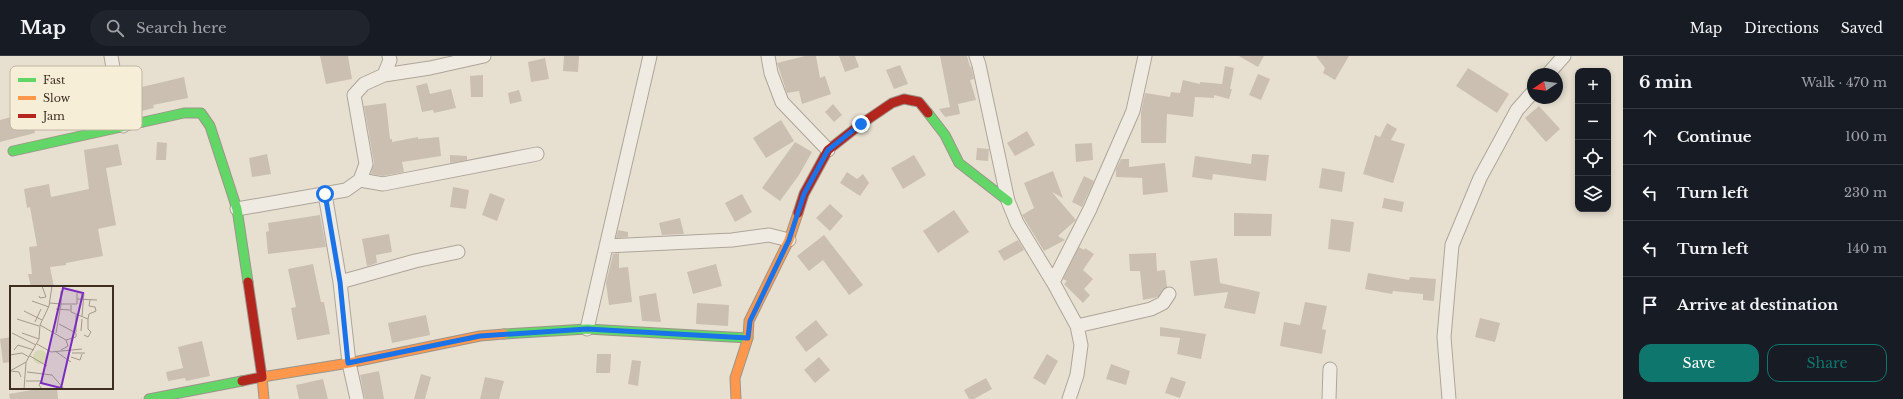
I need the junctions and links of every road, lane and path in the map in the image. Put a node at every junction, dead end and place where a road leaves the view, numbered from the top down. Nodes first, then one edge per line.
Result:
1 (111, 56) edge
2 (389, 56) edge
3 (484, 56) edge
4 (650, 56) edge
5 (768, 56) edge
6 (976, 56) edge
7 (1144, 56) edge
8 (1564, 56) edge
9 (113, 66) edge
10 (1553, 68) edge
11 (384, 75) junction
12 (1527, 99) edge
13 (142, 122) edge
14 (105, 130) edge
15 (828, 150) junction
16 (13, 151) dead end
17 (537, 154) dead end
18 (360, 180) junction
19 (325, 194) junction
20 (1008, 201) junction
21 (237, 209) junction
22 (789, 240) junction
23 (606, 246) junction
24 (458, 252) dead end
25 (340, 282) junction
26 (1053, 282) junction
27 (1169, 294) dead end
28 (1077, 326) junction
29 (587, 329) junction
30 (748, 338) junction
31 (348, 363) junction
32 (1330, 369) dead end
33 (262, 377) junction
34 (149, 399) edge
35 (264, 399) edge
36 (357, 399) edge
37 (736, 399) edge
38 (1069, 399) edge
39 (1329, 399) edge
40 (1449, 399) edge

1 - 9 street
2 - 11 street
3 - 11 street
4 - 23 street
5 - 15 street
6 - 20 street
7 - 26 street
8 - 10 street
11 - 18 street
12 - 40 street
13 - 21 street
14 - 16 street
15 - 20 street
15 - 22 street
17 - 18 street
18 - 19 street
19 - 21 street
19 - 25 street
20 - 26 street
21 - 33 street
22 - 23 street
22 - 30 street
23 - 29 street
24 - 25 street
25 - 31 street
26 - 28 street
27 - 28 street
28 - 38 street
29 - 30 street
29 - 31 street
30 - 37 street
31 - 33 street
31 - 36 street
32 - 39 street
33 - 34 street
33 - 35 street

